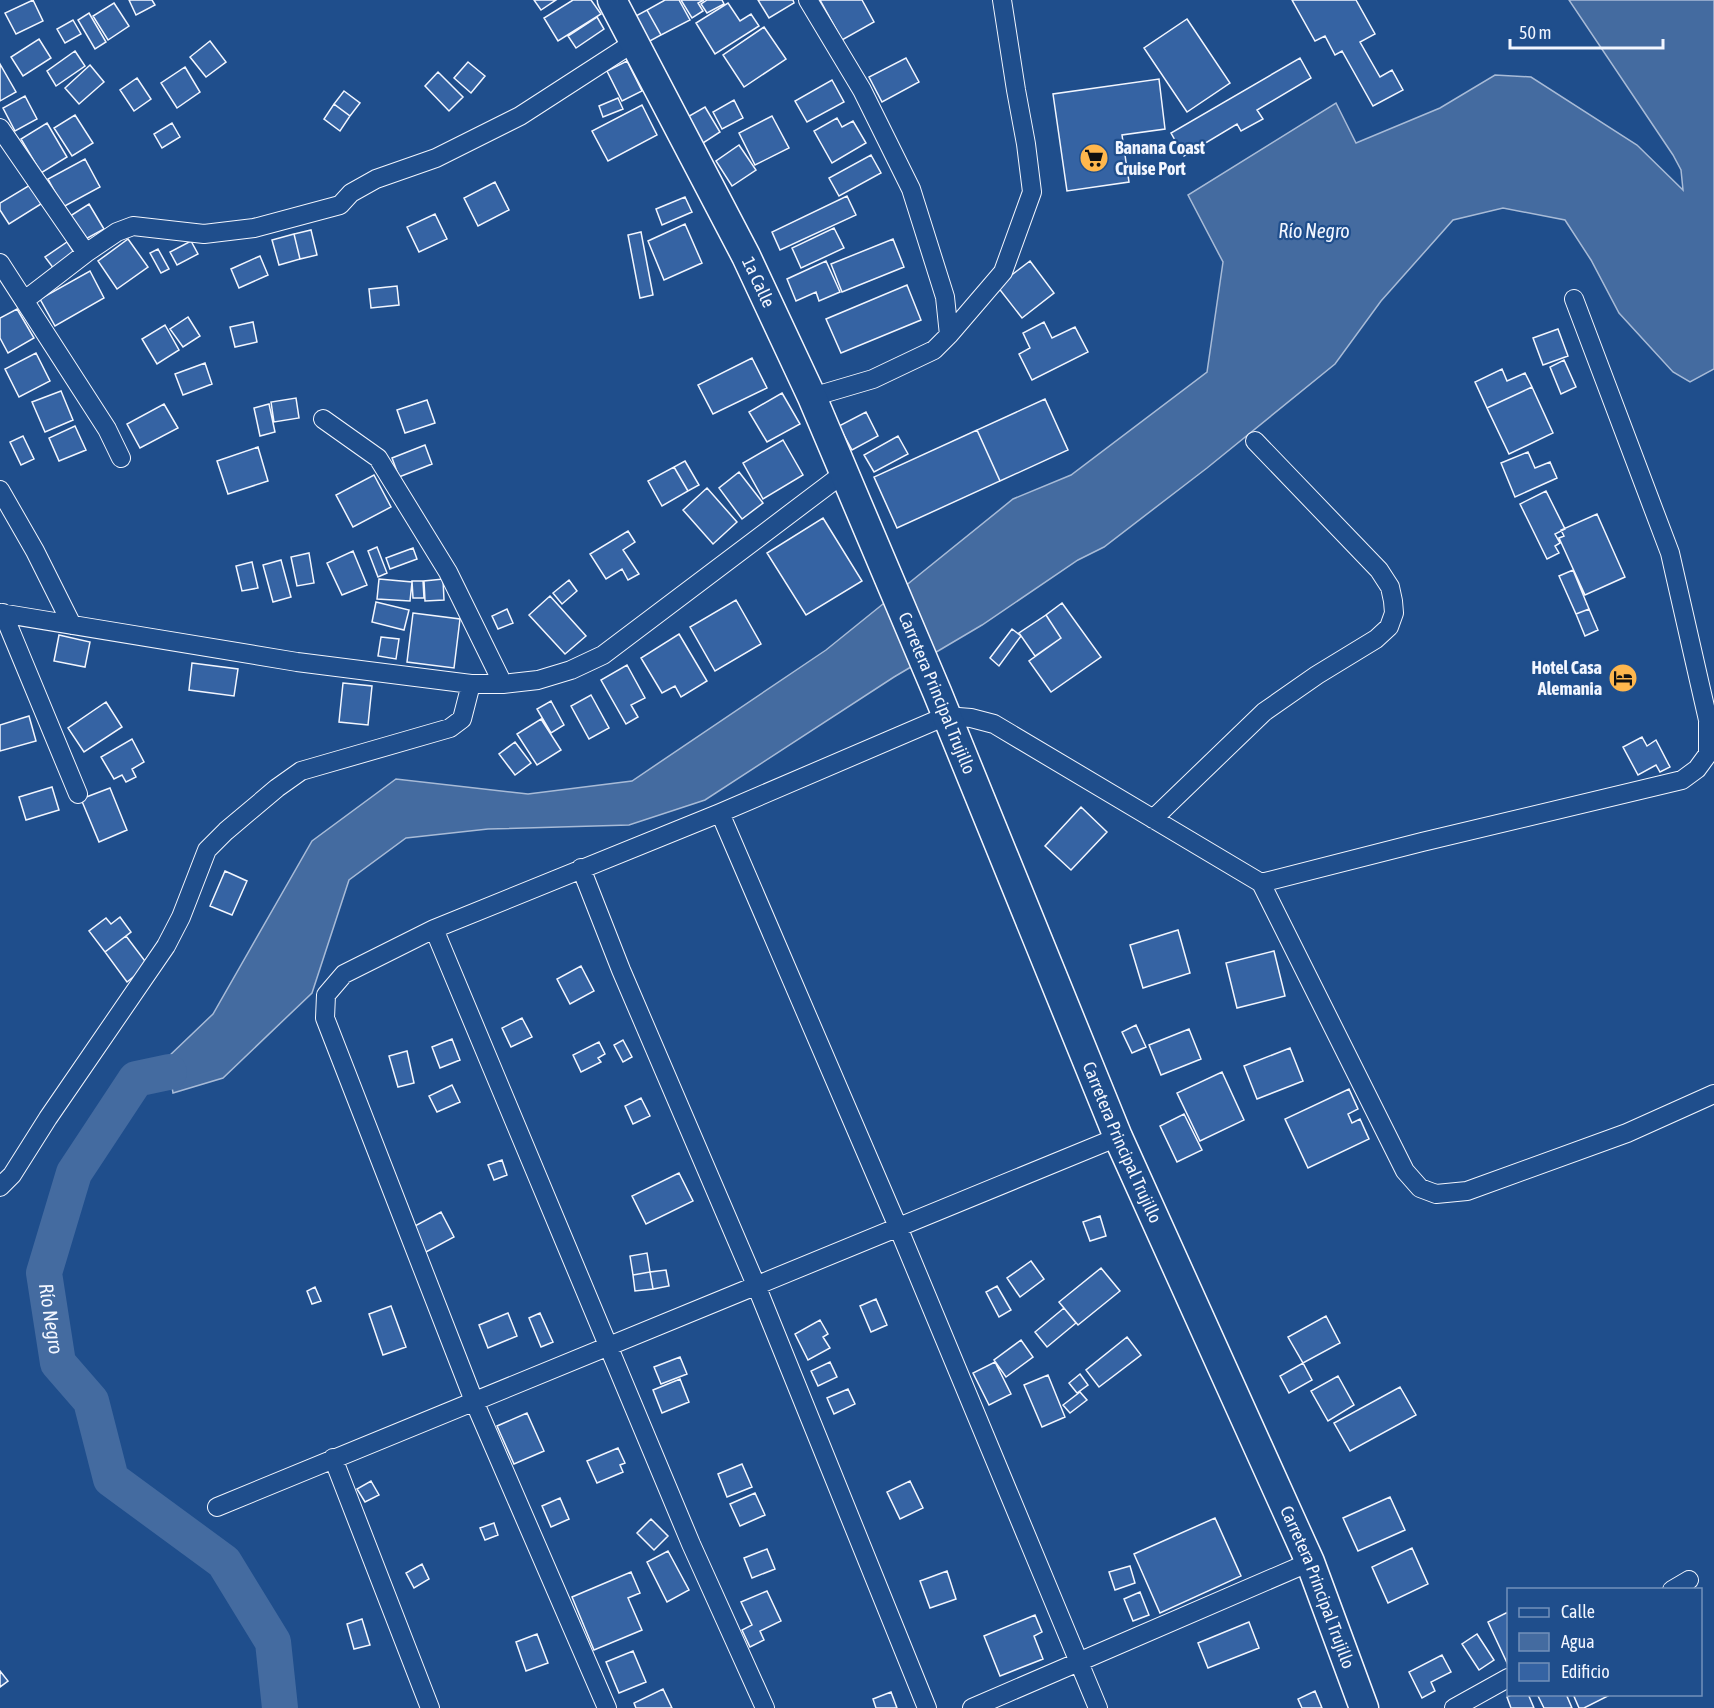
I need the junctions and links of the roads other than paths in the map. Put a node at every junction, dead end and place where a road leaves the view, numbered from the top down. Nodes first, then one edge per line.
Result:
1 (808, 0) edge
2 (1002, 0) edge
3 (618, 2) edge
4 (633, 43) junction
5 (0, 128) edge
6 (86, 254) junction
7 (0, 263) edge
8 (1574, 298) dead end
9 (25, 300) junction
10 (949, 336) junction
11 (812, 398) junction
12 (323, 419) dead end
13 (1255, 441) dead end
14 (121, 458) dead end
15 (844, 472) junction
16 (0, 490) edge
17 (886, 575) joint
18 (2, 613) edge
19 (72, 626) junction
20 (471, 684) junction
21 (504, 684) junction
22 (941, 704) junction
23 (78, 794) dead end
24 (720, 813) junction
25 (1153, 819) junction
26 (581, 868) junction
27 (1261, 883) junction
28 (434, 929) junction
29 (1714, 1094) edge
30 (1118, 1137) junction
31 (1, 1183) edge
32 (898, 1227) junction
33 (756, 1286) junction
34 (607, 1347) junction
35 (474, 1401) junction
36 (333, 1458) junction
37 (217, 1507) dead end
38 (1310, 1562) junction
39 (1689, 1580) dead end
40 (1675, 1588) edge
41 (1079, 1662) junction
42 (1507, 1679) edge
43 (430, 1708) edge
44 (607, 1708) edge
45 (765, 1708) edge
46 (927, 1708) edge
47 (972, 1708) edge
48 (1098, 1708) edge
49 (1364, 1708) edge
50 (1454, 1708) edge

1 - 10 street
2 - 10 street
3 - 4 main road, 1a Calle
4 - 6 street
4 - 11 main road, 1a Calle
5 - 6 street
6 - 9 street
7 - 9 street
8 - 27 street
9 - 14 street
10 - 11 street
11 - 15 main road, 1a Calle
12 - 21 street
13 - 25 street
15 - 17 main road, 1a Calle
15 - 21 street
16 - 19 street
17 - 22 main road, Carretera Principal Trujillo
18 - 19 street
18 - 23 street
19 - 20 street
20 - 21 street
20 - 31 street
22 - 24 street
22 - 25 street
22 - 30 main road, Carretera Principal Trujillo
24 - 26 street
24 - 32 street
25 - 27 street
26 - 28 street
26 - 33 street
27 - 29 street
28 - 34 street
28 - 35 street
30 - 32 street
30 - 38 main road, Carretera Principal Trujillo
32 - 33 street
32 - 41 street
33 - 34 street
33 - 46 street
34 - 35 street
34 - 45 street
35 - 36 street
35 - 44 street
36 - 37 street
36 - 43 street
38 - 41 street
38 - 49 main road, Carretera Principal Trujillo
39 - 40 street
41 - 47 street
41 - 48 street
42 - 50 street

